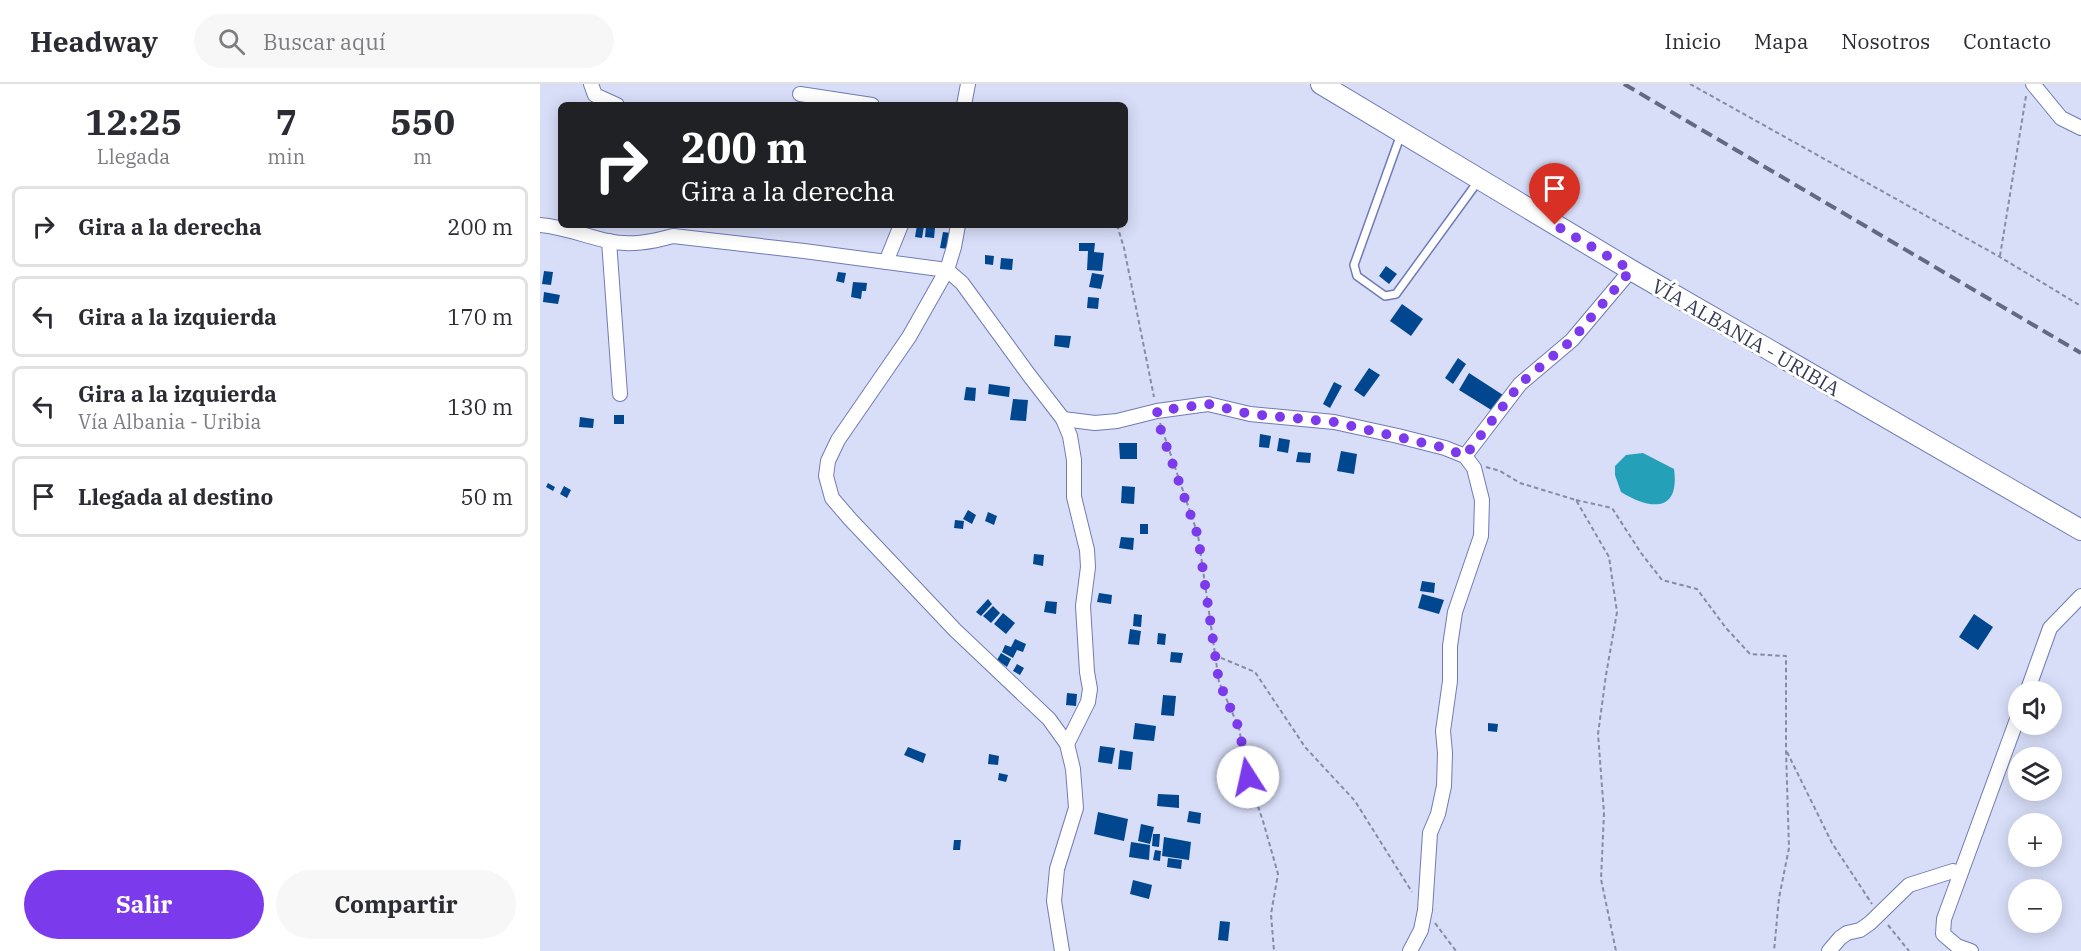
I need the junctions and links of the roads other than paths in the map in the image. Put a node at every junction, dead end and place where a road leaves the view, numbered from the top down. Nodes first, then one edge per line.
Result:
1 (591, 84) edge
2 (968, 84) edge
3 (1321, 84) edge
4 (2030, 90) edge
5 (800, 94) dead end
6 (610, 102) edge
7 (852, 102) edge
8 (964, 102) edge
9 (2081, 128) edge
10 (1402, 132) junction
11 (1479, 180) junction
12 (540, 225) edge
13 (558, 227) edge
14 (562, 228) edge
15 (900, 228) edge
16 (957, 228) edge
17 (609, 241) junction
18 (886, 262) junction
19 (947, 270) junction
20 (1631, 270) junction
21 (620, 394) dead end
22 (1064, 419) junction
23 (1465, 456) junction
24 (2081, 530) edge
25 (2081, 596) edge
26 (2031, 681) edge
27 (2011, 735) edge
28 (1067, 744) junction
29 (1960, 874) junction
30 (1062, 951) edge
31 (1410, 951) edge
32 (1829, 951) edge
33 (1971, 951) edge

1 - 6 street
2 - 8 street
3 - 10 main road, VÍA ALBANIA - URIBIA
4 - 9 street
5 - 7 street
10 - 11 main road, VÍA ALBANIA - URIBIA
10 - 11 lane
11 - 20 main road, VÍA ALBANIA - URIBIA
12 - 13 street
14 - 17 street
15 - 18 street
16 - 19 street
17 - 18 street
17 - 21 street
18 - 19 street
19 - 22 street
19 - 28 street
20 - 23 street
20 - 24 main road, VÍA ALBANIA - URIBIA
22 - 23 street
22 - 28 street
23 - 31 street
25 - 26 street
27 - 29 street
28 - 30 street
29 - 32 street
29 - 33 street

